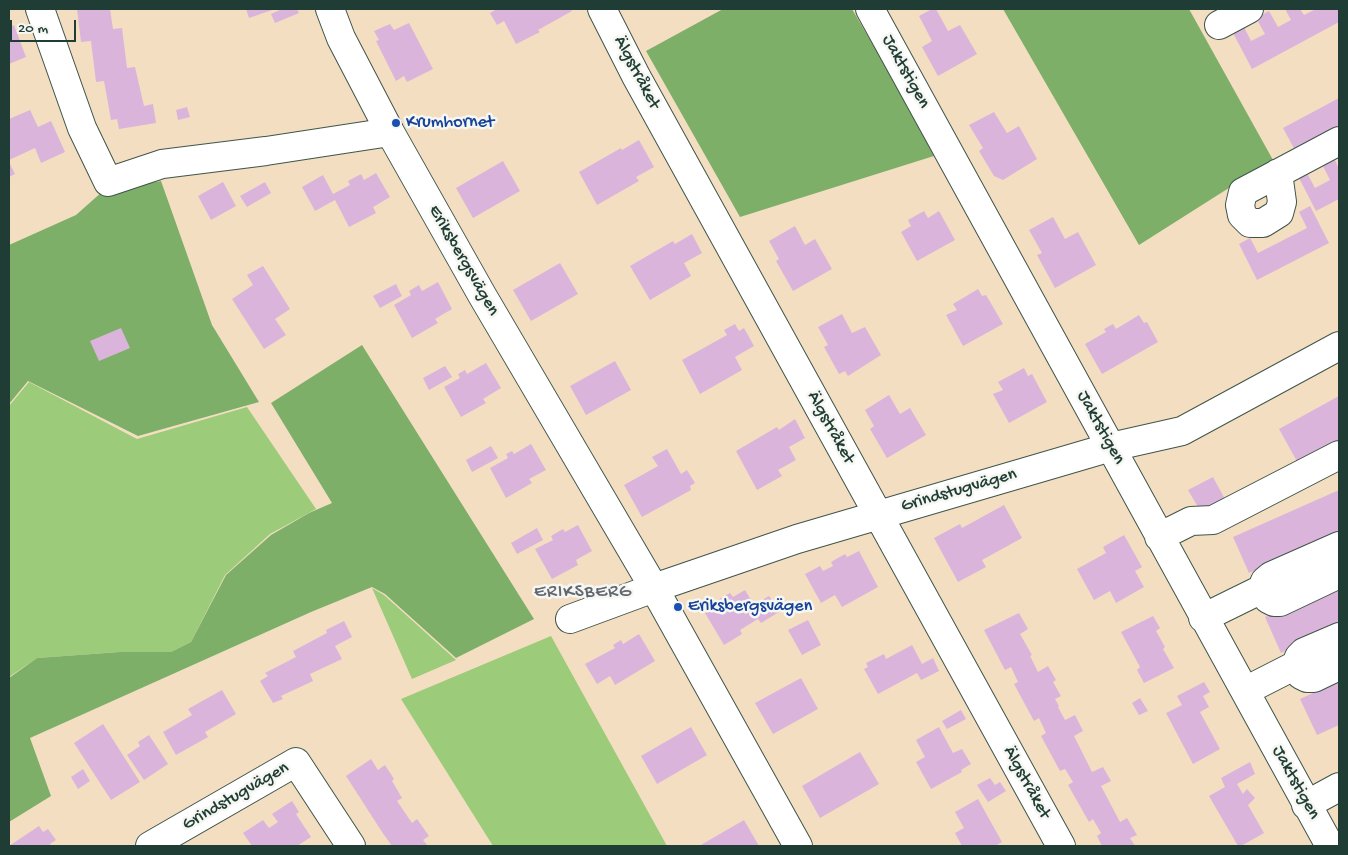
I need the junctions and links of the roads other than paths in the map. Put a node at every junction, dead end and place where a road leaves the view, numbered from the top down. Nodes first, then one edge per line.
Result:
1 (40, 9) edge
2 (330, 9) edge
3 (602, 9) edge
4 (870, 9) edge
5 (1249, 9) edge
6 (1219, 25) dead end
7 (390, 132) junction
8 (1339, 142) edge
9 (1278, 174) dead end
10 (1339, 346) edge
11 (1111, 447) junction
12 (1339, 455) edge
13 (878, 515) junction
14 (1159, 537) junction
15 (1339, 546) edge
16 (1339, 574) edge
17 (654, 588) junction
18 (1262, 589) junction
19 (1203, 618) junction
20 (570, 619) dead end
21 (1339, 637) edge
22 (1296, 665) junction
23 (1339, 666) edge
24 (1245, 692) junction
25 (1339, 788) edge
26 (1306, 804) junction
27 (150, 846) edge
28 (351, 846) edge
29 (798, 846) edge
30 (1061, 846) edge
31 (1330, 846) edge

1 - 7 street
2 - 7 street, Eriksbergsvägen
3 - 13 street, Älgstråket
4 - 11 street, Jaktstigen
5 - 6 street
7 - 17 street, Eriksbergsvägen
8 - 9 street
10 - 11 street, Grindstugvägen
11 - 13 street, Grindstugvägen
11 - 14 street, Jaktstigen
12 - 14 street
13 - 17 street, Grindstugvägen
13 - 30 street, Älgstråket
14 - 19 street, Jaktstigen
15 - 18 street
16 - 18 street
17 - 20 street, Grindstugvägen
17 - 29 street, Eriksbergsvägen
18 - 19 street
19 - 24 street, Jaktstigen
21 - 22 street
22 - 23 street
22 - 24 street
24 - 26 street, Jaktstigen
25 - 26 street
26 - 31 street, Jaktstigen
27 - 28 street, Grindstugvägen

